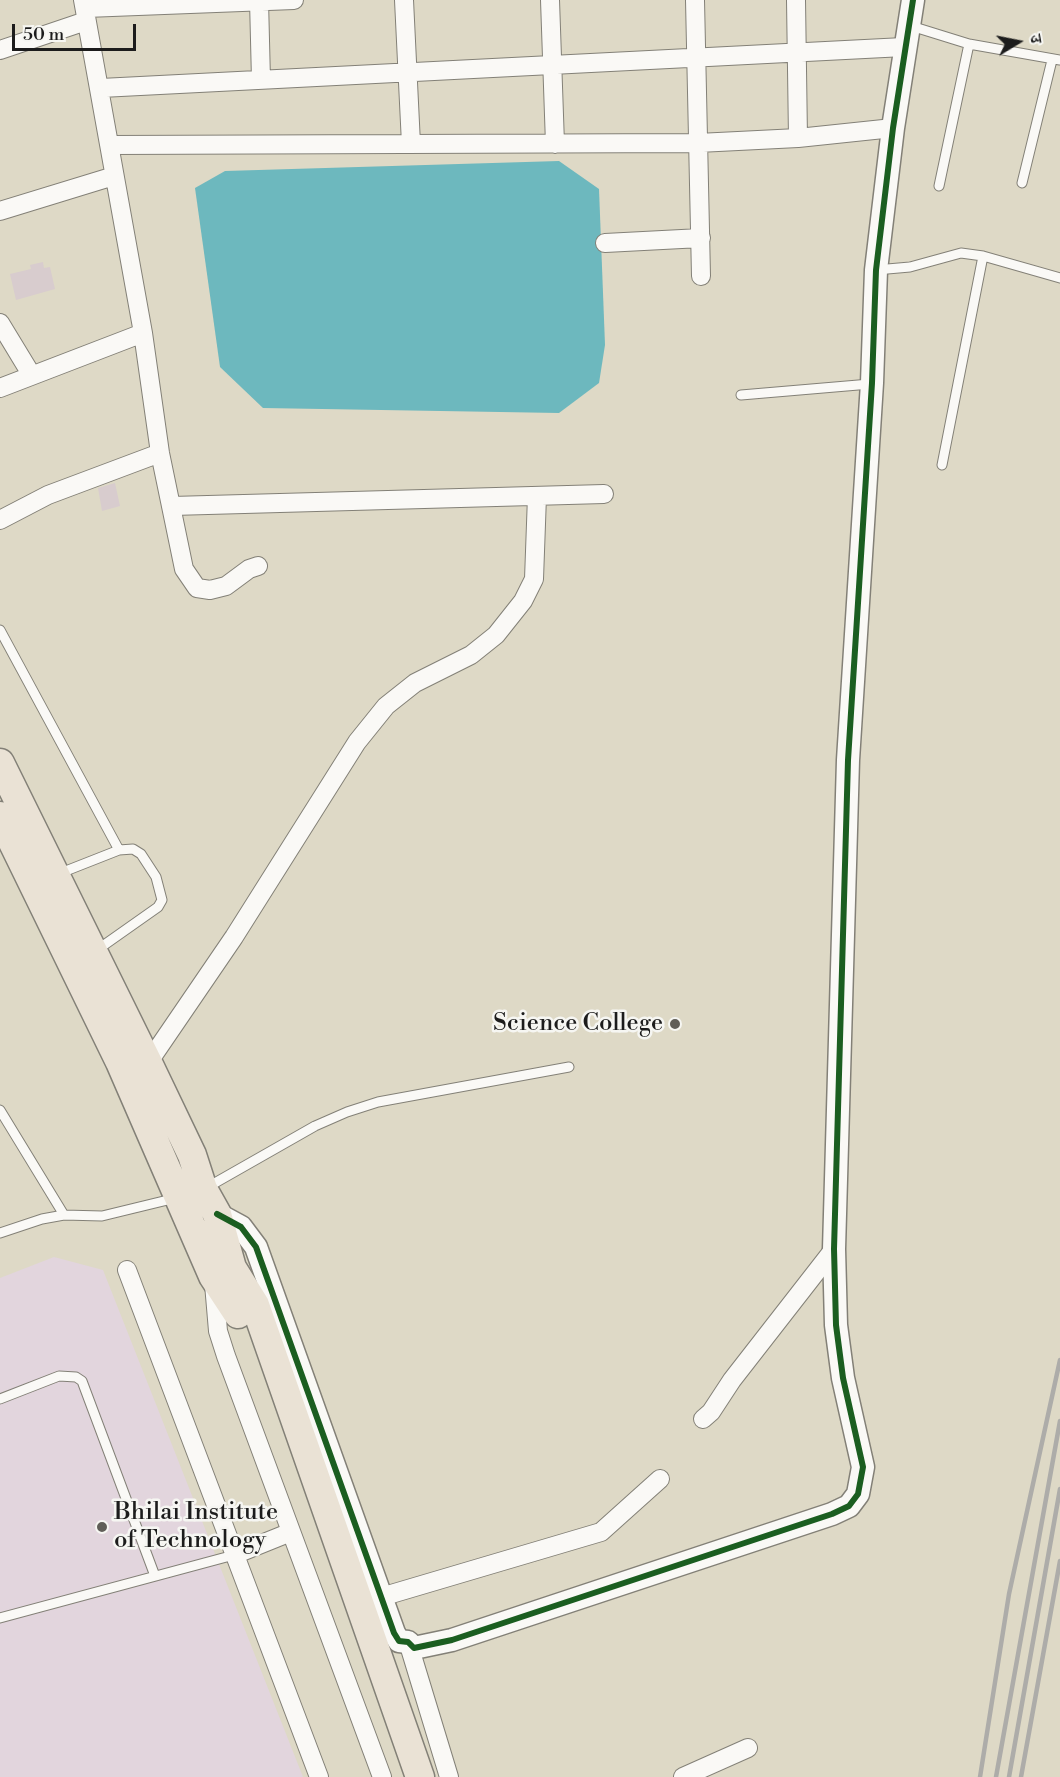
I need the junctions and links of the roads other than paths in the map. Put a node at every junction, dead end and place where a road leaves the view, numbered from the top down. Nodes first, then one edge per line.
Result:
1 (294, 0) edge
2 (404, 0) edge
3 (550, 0) edge
4 (695, 0) edge
5 (796, 0) edge
6 (913, 0) edge
7 (259, 1) edge
8 (85, 10) edge
9 (906, 36) junction
10 (969, 44) junction
11 (0, 50) edge
12 (796, 53) junction
13 (696, 58) junction
14 (1056, 60) edge
15 (552, 65) junction
16 (408, 72) junction
17 (261, 80) junction
18 (100, 88) junction
19 (892, 128) junction
20 (798, 138) junction
21 (698, 142) junction
22 (411, 144) junction
23 (555, 144) junction
24 (110, 145) junction
25 (114, 176) junction
26 (1022, 183) dead end
27 (939, 186) dead end
28 (0, 211) edge
29 (701, 238) junction
30 (605, 243) dead end
31 (983, 256) junction
32 (876, 270) junction
33 (701, 276) dead end
34 (1060, 278) edge
35 (0, 323) edge
36 (143, 333) junction
37 (31, 374) junction
38 (872, 384) junction
39 (0, 388) edge
40 (741, 395) dead end
41 (160, 453) junction
42 (942, 465) dead end
43 (604, 494) dead end
44 (537, 496) junction
45 (172, 507) junction
46 (0, 520) edge
47 (258, 566) dead end
48 (0, 630) edge
49 (0, 764) edge
50 (1, 821) edge
51 (119, 850) junction
52 (55, 875) junction
53 (93, 953) junction
54 (148, 1063) junction
55 (569, 1067) dead end
56 (0, 1110) edge
57 (192, 1193) junction
58 (217, 1214) junction
59 (64, 1215) junction
60 (0, 1233) edge
61 (834, 1249) junction
62 (127, 1270) dead end
63 (213, 1276) junction
64 (246, 1308) junction
65 (0, 1399) edge
66 (703, 1419) dead end
67 (660, 1479) dead end
68 (291, 1532) junction
69 (234, 1555) junction
70 (155, 1576) junction
71 (381, 1597) junction
72 (0, 1618) edge
73 (408, 1642) junction
74 (748, 1748) dead end
75 (319, 1777) edge
76 (382, 1777) edge
77 (403, 1777) edge
78 (420, 1777) edge
79 (449, 1777) edge
80 (683, 1777) edge

1 - 7 street
2 - 16 street
3 - 15 street
4 - 13 street
5 - 12 street
6 - 9 street
7 - 8 street
7 - 17 street
8 - 11 street
8 - 18 street
9 - 10 lane
9 - 12 street
9 - 19 street
10 - 14 lane
10 - 27 lane
12 - 13 street
12 - 20 street
13 - 15 street
13 - 21 street
14 - 26 lane
15 - 16 street
15 - 23 street
16 - 17 street
16 - 22 street
17 - 18 street
18 - 24 street
19 - 20 street
19 - 32 street
20 - 21 street
21 - 23 street
21 - 29 street
22 - 23 street
22 - 24 street
24 - 25 street
25 - 28 street
25 - 36 street
29 - 30 street
29 - 33 street
31 - 32 lane
31 - 34 lane
31 - 42 lane
32 - 38 street
35 - 37 street
36 - 37 street
36 - 41 street
37 - 39 street
38 - 40 lane
38 - 61 street
41 - 45 street
41 - 46 street
43 - 44 street
44 - 45 street
44 - 54 street
45 - 47 street
48 - 51 lane
49 - 52 main road
50 - 57 main road
51 - 52 lane
51 - 53 lane
52 - 53 main road
53 - 54 main road
54 - 57 main road
55 - 57 lane
56 - 59 lane
57 - 58 main road
57 - 59 lane
57 - 63 main road
58 - 64 main road
58 - 71 street
59 - 60 lane
61 - 66 street
61 - 73 street
62 - 69 street
63 - 64 main road
63 - 68 street
64 - 77 main road
64 - 78 main road
65 - 70 lane
67 - 71 street
68 - 69 street
68 - 76 street
69 - 70 lane
69 - 75 street
70 - 72 lane
71 - 73 street
73 - 79 street
74 - 80 street

